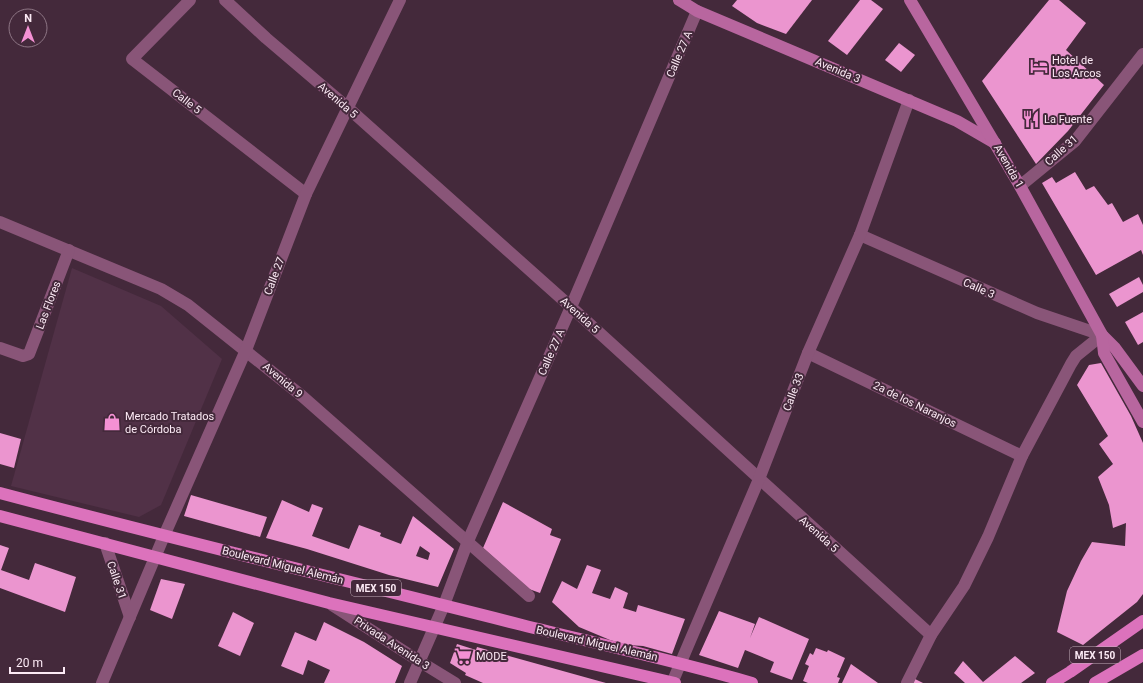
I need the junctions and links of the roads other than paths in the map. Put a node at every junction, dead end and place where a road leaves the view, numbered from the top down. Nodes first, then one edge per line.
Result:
1 (190, 0) edge
2 (225, 0) edge
3 (400, 0) edge
4 (679, 0) edge
5 (910, 0) edge
6 (697, 11) junction
7 (1143, 54) edge
8 (909, 100) junction
9 (347, 107) junction
10 (996, 144) junction
11 (1020, 186) junction
12 (306, 194) junction
13 (0, 222) edge
14 (860, 235) junction
15 (69, 250) junction
16 (571, 306) junction
17 (1102, 335) junction
18 (0, 348) edge
19 (246, 350) junction
20 (808, 353) junction
21 (1143, 386) edge
22 (1143, 422) edge
23 (1022, 456) junction
24 (759, 479) junction
25 (0, 493) edge
26 (0, 516) edge
27 (164, 536) junction
28 (468, 541) junction
29 (105, 543) junction
30 (156, 556) junction
31 (529, 596) dead end
32 (329, 603) junction
33 (444, 605) junction
34 (130, 617) junction
35 (1141, 621) edge
36 (435, 627) junction
37 (931, 635) junction
38 (1143, 656) edge
39 (419, 661) junction
40 (681, 662) junction
41 (102, 683) edge
42 (410, 683) edge
43 (455, 683) edge
44 (673, 683) edge
45 (752, 683) edge
46 (907, 683) edge
47 (1052, 683) edge
48 (1095, 683) edge

1 - 12 street, Calle 5
2 - 9 street, Avenida 5
3 - 9 street, Calle 27
4 - 6 main road, Avenida 3
5 - 10 main road, Avenida 1
6 - 8 main road, Avenida 3
6 - 16 street, Calle 27 A
7 - 11 street, Calle 31
8 - 10 main road, Avenida 3
8 - 14 street, Calle 33
9 - 12 street, Calle 27
9 - 16 street, Avenida 5
10 - 11 main road, Avenida 1
11 - 17 main road, Avenida 1
12 - 19 street, Calle 27
13 - 15 street, Avenida 9
14 - 17 street, Calle 3
14 - 20 street, Calle 33
15 - 18 street, Las Flores
15 - 19 street, Avenida 9
16 - 24 street, Avenida 5
16 - 28 street, Calle 27 A
17 - 21 main road
17 - 22 main road
17 - 23 street
19 - 27 street, Calle 27
19 - 28 street, Avenida 9
20 - 23 street, 2a de los Naranjos
20 - 24 street, Calle 33
23 - 37 street
24 - 37 street, Avenida 5
24 - 40 street, Calle 33
25 - 27 main road, Boulevard Miguel Alemán / MEX 150
26 - 29 main road, Boulevard Miguel Alemán / MEX 150
27 - 30 street, Calle 27
27 - 33 main road, Boulevard Miguel Alemán / MEX 150
28 - 31 street, Avenida 9
28 - 33 street, Calle 27 A
29 - 30 main road, Boulevard Miguel Alemán / MEX 150
29 - 34 street, Calle 31
30 - 32 main road, Boulevard Miguel Alemán / MEX 150
30 - 34 street, Calle 31
32 - 36 main road, Boulevard Miguel Alemán / MEX 150
32 - 39 street, Privada Avenida 3
33 - 36 street, Calle 27 A
33 - 40 main road, Boulevard Miguel Alemán / MEX 150
34 - 41 street, Calle 31
35 - 47 main road, MEX 150
36 - 39 street
36 - 44 main road, Boulevard Miguel Alemán / MEX 150
37 - 46 street
38 - 48 main road, MEX 150
39 - 42 street
39 - 43 street, Privada Avenida 3
40 - 44 street, Calle 33
40 - 45 main road, Boulevard Miguel Alemán / MEX 150

